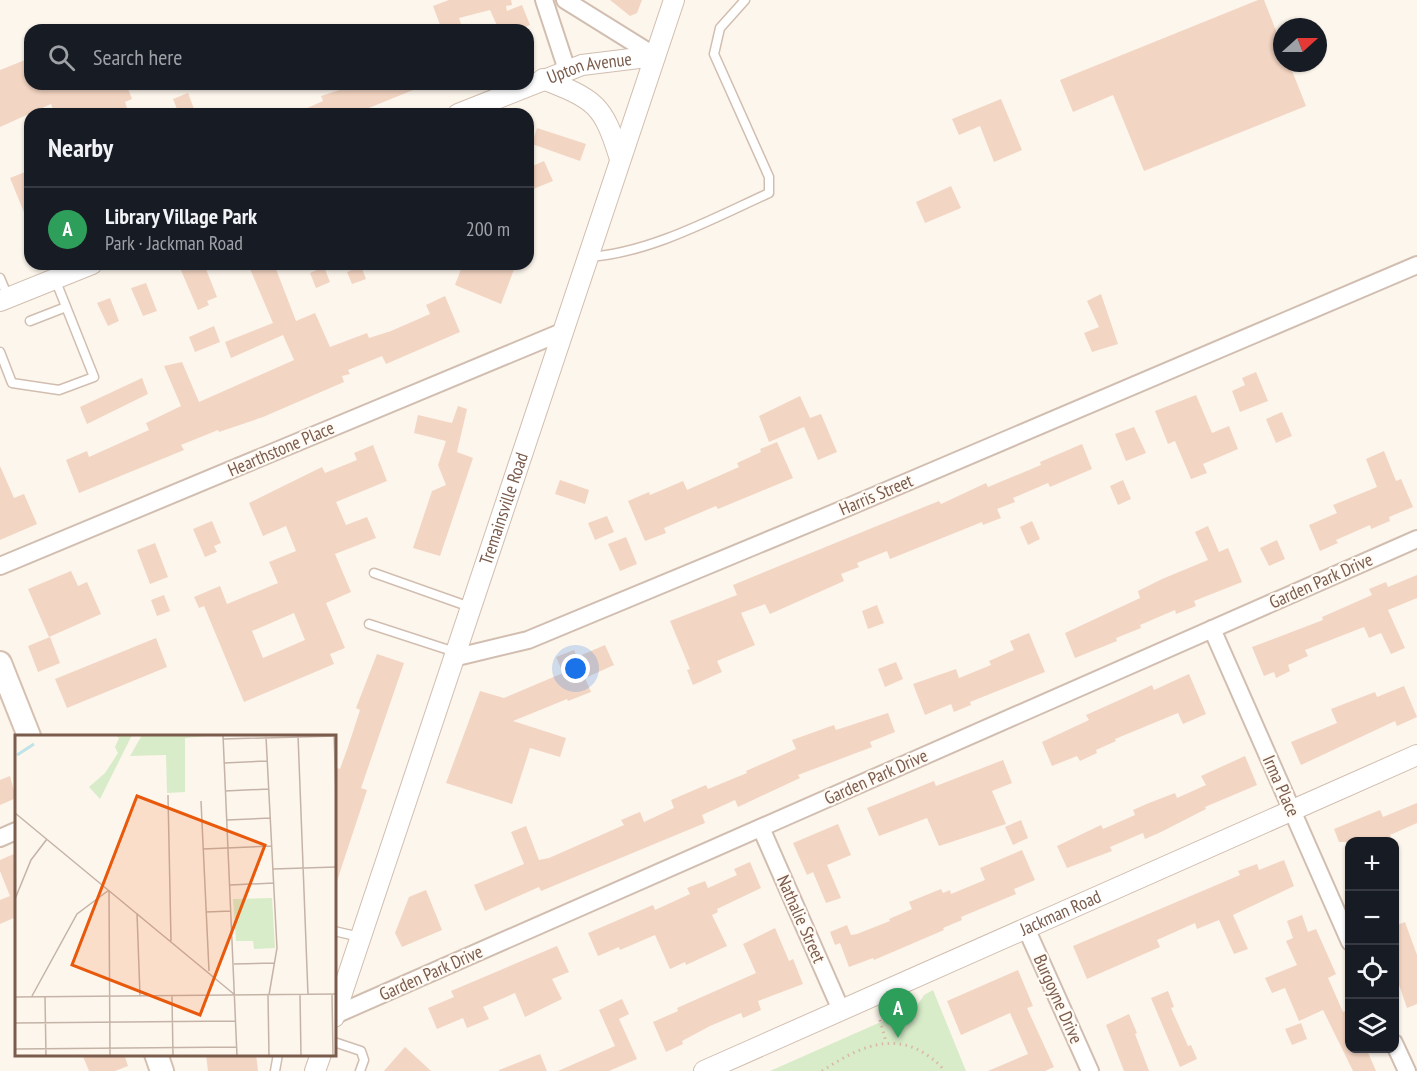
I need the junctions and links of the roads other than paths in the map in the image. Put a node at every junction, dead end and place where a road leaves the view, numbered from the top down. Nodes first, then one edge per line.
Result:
1 (544, 0) edge
2 (565, 0) edge
3 (674, 0) edge
4 (745, 0) edge
5 (655, 56) junction
6 (567, 70) junction
7 (543, 80) junction
8 (534, 84) edge
9 (518, 90) edge
10 (473, 108) edge
11 (620, 159) junction
12 (587, 258) junction
13 (1417, 265) edge
14 (77, 270) edge
15 (0, 278) edge
16 (55, 279) junction
17 (4, 300) edge
18 (66, 307) junction
19 (30, 321) dead end
20 (562, 332) junction
21 (0, 352) edge
22 (1417, 539) edge
23 (0, 566) edge
24 (374, 573) dead end
25 (471, 607) junction
26 (369, 624) dead end
27 (1212, 629) junction
28 (454, 655) junction
29 (0, 663) edge
30 (29, 735) edge
31 (1417, 754) edge
32 (1292, 810) junction
33 (761, 828) junction
34 (15, 831) edge
35 (0, 838) edge
36 (1026, 928) junction
37 (336, 931) edge
38 (1345, 931) edge
39 (361, 937) junction
40 (841, 1010) junction
41 (336, 1013) edge
42 (336, 1016) edge
43 (336, 1043) edge
44 (1399, 1052) edge
45 (157, 1056) edge
46 (279, 1056) edge
47 (320, 1056) edge
48 (162, 1071) edge
49 (275, 1071) edge
50 (315, 1071) edge
51 (360, 1071) edge
52 (704, 1071) edge
53 (1090, 1071) edge
54 (1407, 1071) edge

1 - 6 street
2 - 5 street
3 - 5 street, Tremainsville Road
4 - 12 lane
5 - 6 street, Upton Avenue
5 - 11 street, Tremainsville Road
6 - 7 street, Upton Avenue
7 - 8 street, Upton Avenue
7 - 11 street
9 - 10 street, Upton Avenue
11 - 12 street, Tremainsville Road
12 - 20 street, Tremainsville Road
13 - 28 street, Harris Street
14 - 16 street
15 - 17 lane
16 - 17 street
16 - 18 lane
18 - 19 lane
18 - 21 lane
20 - 23 street, Hearthstone Place
20 - 25 street, Tremainsville Road
22 - 27 street, Garden Park Drive
24 - 25 lane
25 - 28 street, Tremainsville Road
26 - 28 lane
27 - 32 street, Irma Place
27 - 33 street, Garden Park Drive
28 - 39 street, Tremainsville Road
29 - 30 main road
31 - 32 street, Jackman Road
32 - 36 street, Jackman Road
32 - 38 street, Irma Place
33 - 40 street, Nathalie Street
33 - 42 street, Garden Park Drive
34 - 35 street
36 - 40 street, Jackman Road
36 - 53 street, Burgoyne Drive
37 - 39 lane
39 - 41 street, Tremainsville Road
40 - 52 street, Jackman Road
43 - 51 lane
44 - 54 street
45 - 48 main road
46 - 49 lane
47 - 50 street

